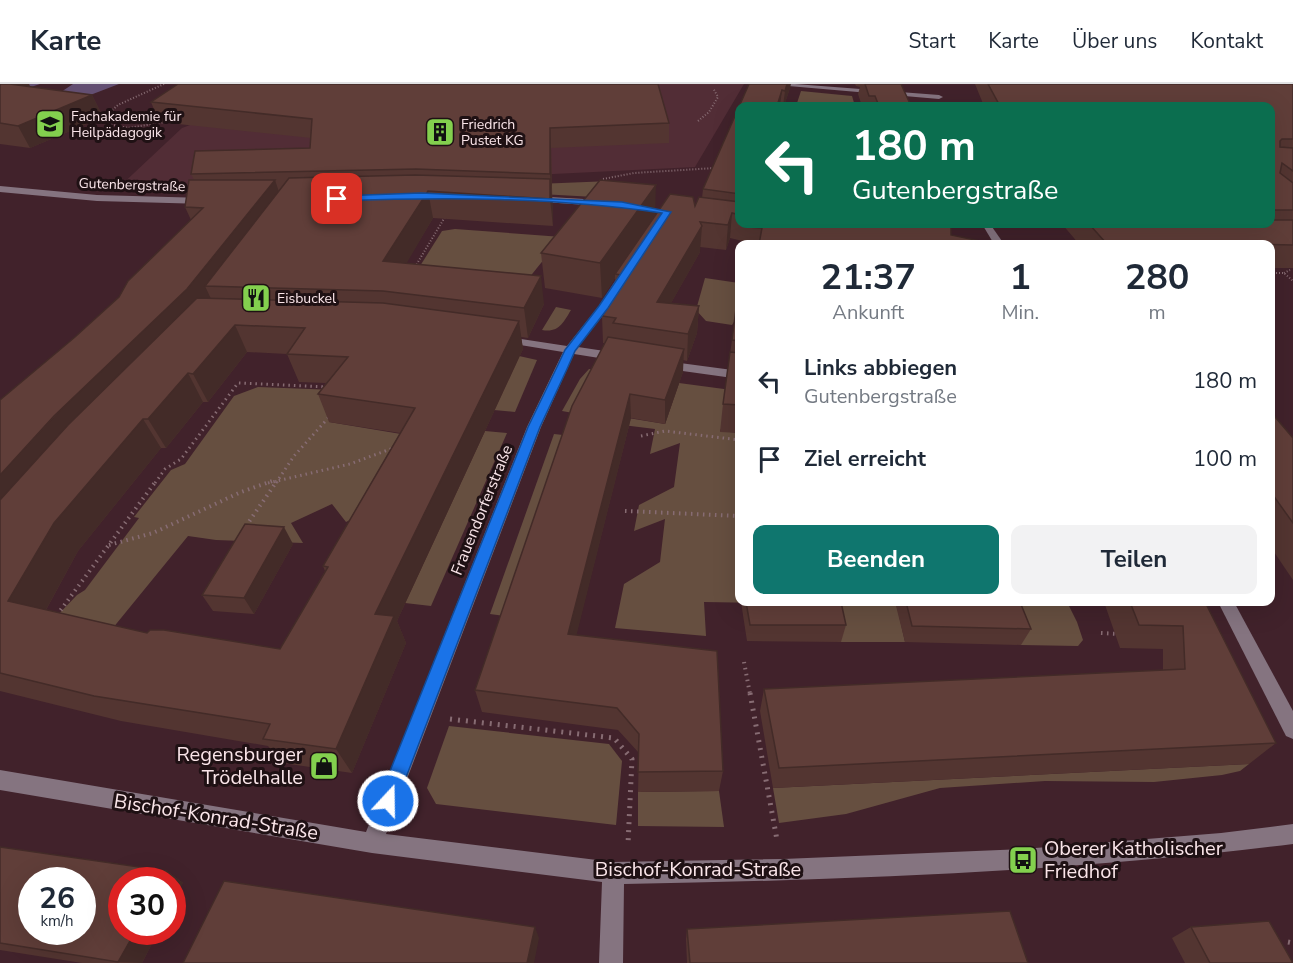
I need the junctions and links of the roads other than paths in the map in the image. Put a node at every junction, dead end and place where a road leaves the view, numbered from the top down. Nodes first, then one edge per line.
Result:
1 (768, 84) edge
2 (940, 102) edge
3 (0, 189) edge
4 (525, 199) edge
5 (212, 201) edge
6 (612, 204) edge
7 (634, 259) edge
8 (487, 336) edge
9 (570, 350) junction
10 (627, 359) edge
11 (650, 362) edge
12 (735, 374) edge
13 (1228, 606) edge
14 (1293, 730) edge
15 (0, 780) edge
16 (1293, 834) edge
17 (372, 843) junction
18 (620, 873) junction
19 (611, 963) edge

1 - 2 street
3 - 5 street, Gutenbergstraße
4 - 6 street
7 - 9 street, Frauendorferstraße
8 - 9 street
9 - 10 street
9 - 17 street, Frauendorferstraße
11 - 12 street
13 - 14 street
15 - 17 street, Bischof-Konrad-Straße
16 - 18 street, Bischof-Konrad-Straße
17 - 18 street, Bischof-Konrad-Straße
18 - 19 street

